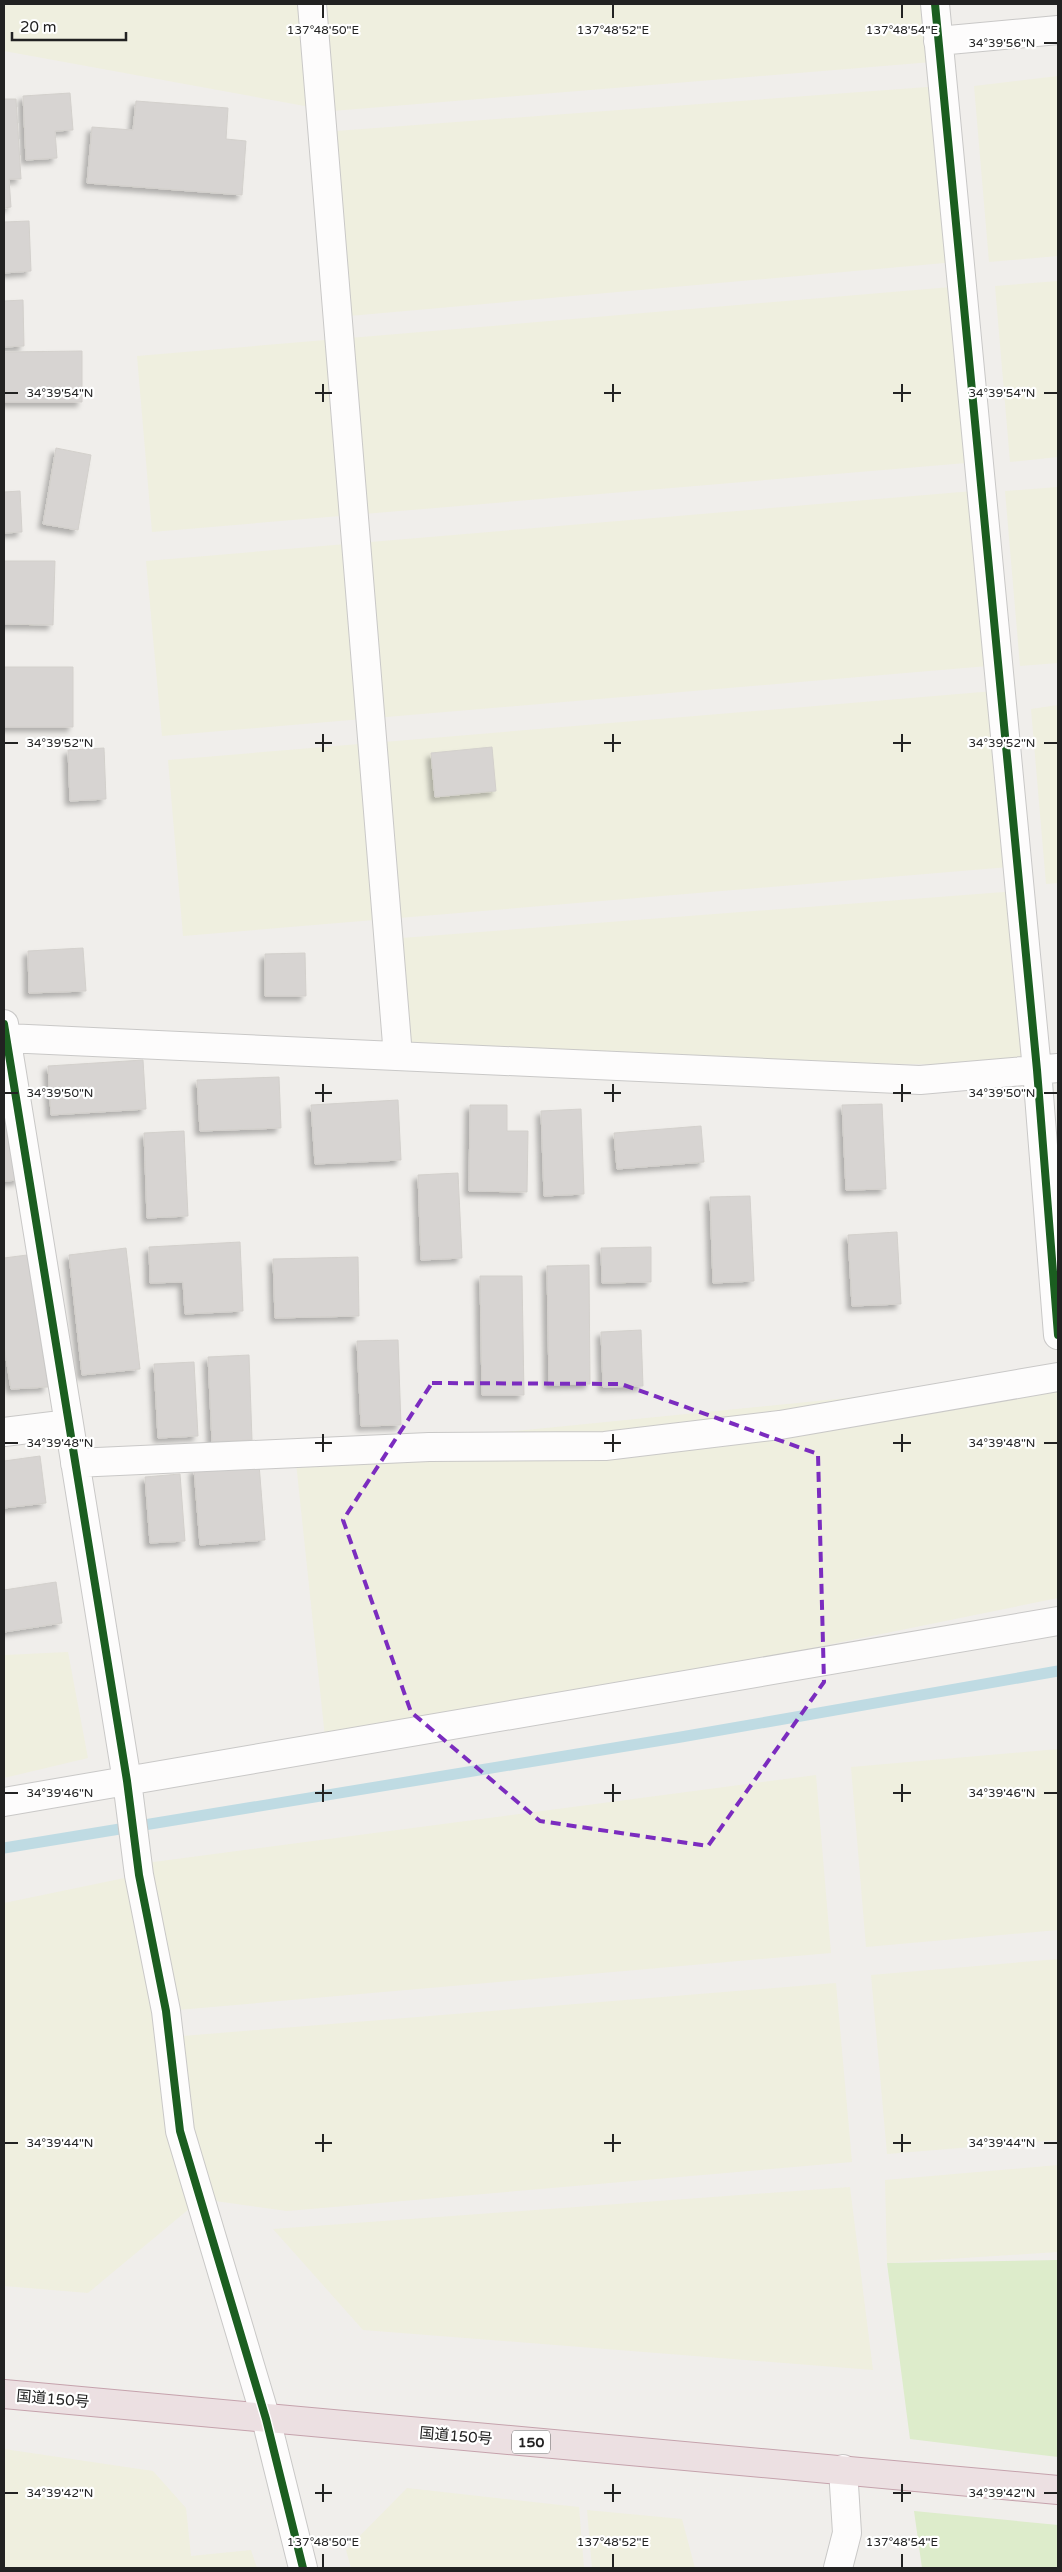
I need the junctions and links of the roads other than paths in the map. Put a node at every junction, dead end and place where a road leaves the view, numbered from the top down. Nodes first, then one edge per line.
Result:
1 (312, 4) edge
2 (935, 4) edge
3 (1058, 30) edge
4 (938, 42) junction
5 (6, 1042) edge
6 (398, 1056) junction
7 (1048, 1069) edge
8 (1058, 1335) edge
9 (1058, 1377) edge
10 (69, 1424) junction
11 (4, 1432) edge
12 (75, 1463) junction
13 (1058, 1621) edge
14 (127, 1782) junction
15 (4, 1802) edge
16 (4, 2394) edge
17 (266, 2419) junction
18 (843, 2469) junction
19 (1058, 2490) edge
20 (303, 2568) edge
21 (838, 2568) edge

1 - 6 street
2 - 4 street
3 - 4 street
4 - 7 street
5 - 6 street
5 - 10 street
6 - 7 street
7 - 8 street
9 - 12 street
10 - 11 street
10 - 12 street
12 - 14 street
13 - 14 street
14 - 15 street
14 - 17 street
16 - 17 highway, 国道150号 / 150
17 - 18 highway, 国道150号 / 150
17 - 20 street
18 - 19 highway, 国道150号 / 150
18 - 21 street

